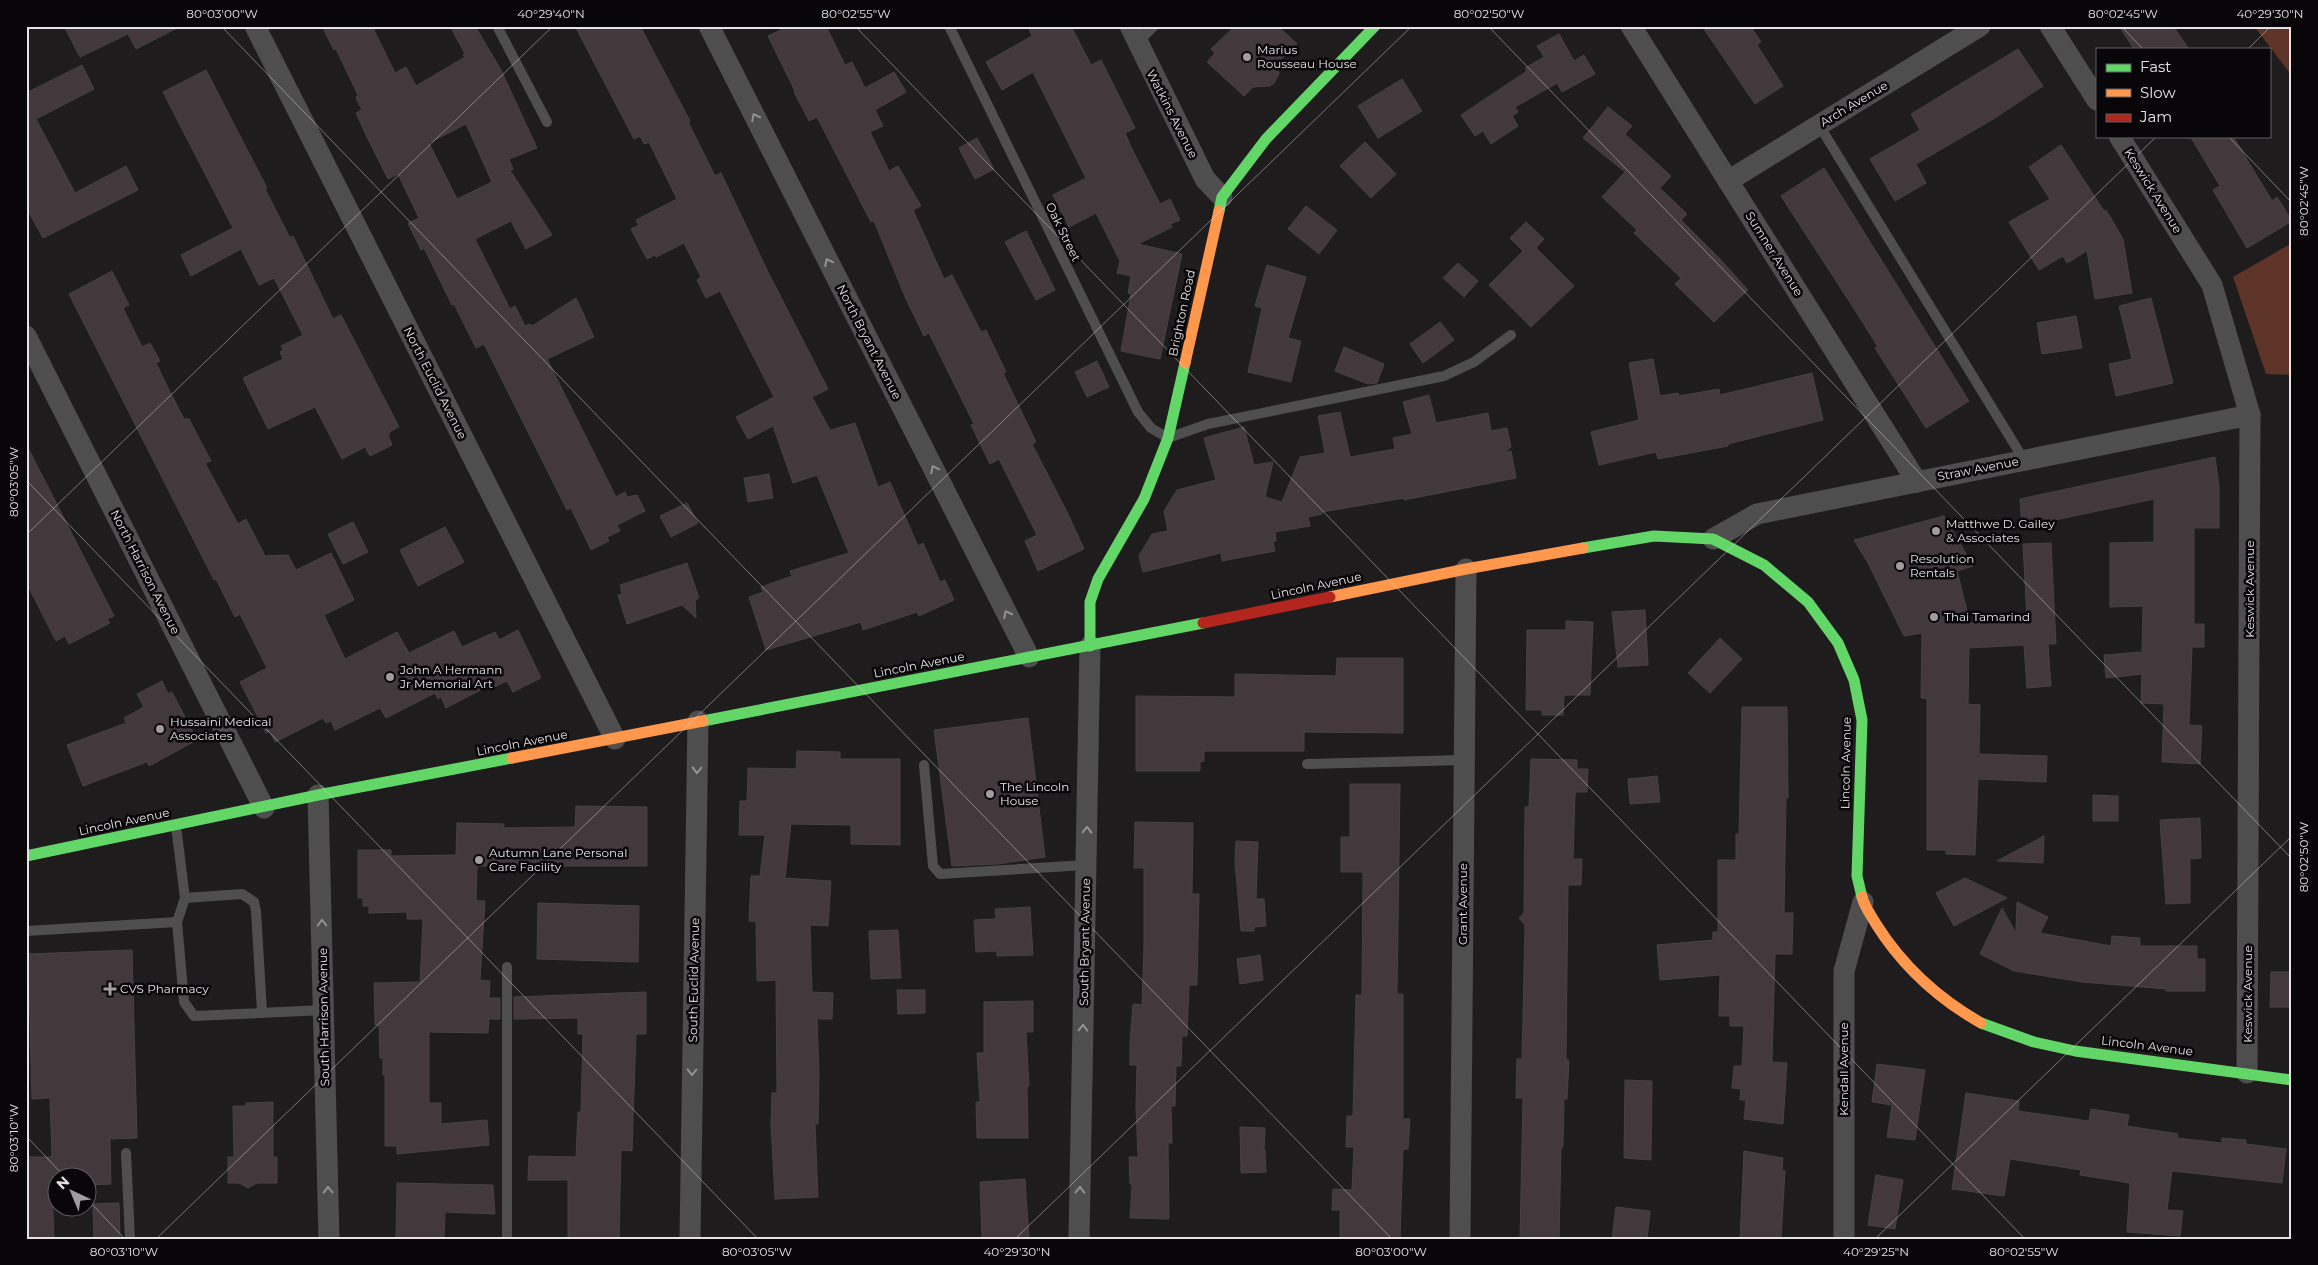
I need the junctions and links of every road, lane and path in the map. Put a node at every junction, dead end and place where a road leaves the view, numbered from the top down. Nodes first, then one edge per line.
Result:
1 (255, 26) edge
2 (497, 26) edge
3 (709, 26) edge
4 (949, 26) edge
5 (1154, 26) edge
6 (1375, 26) edge
7 (1632, 26) edge
8 (1980, 26) edge
9 (2050, 26) edge
10 (1133, 35) edge
11 (2096, 98) edge
12 (547, 122) dead end
13 (1819, 125) junction
14 (2120, 138) edge
15 (1728, 181) junction
16 (1222, 197) junction
17 (1512, 335) dead end
18 (26, 336) edge
19 (2250, 415) junction
20 (1168, 438) junction
21 (2024, 460) junction
22 (1917, 482) junction
23 (1713, 540) junction
24 (1466, 569) junction
25 (1090, 646) junction
26 (1030, 658) junction
27 (698, 721) junction
28 (615, 739) junction
29 (1464, 760) junction
30 (1306, 764) dead end
31 (924, 765) dead end
32 (318, 796) junction
33 (264, 808) junction
34 (176, 826) junction
35 (26, 856) edge
36 (1086, 865) junction
37 (185, 898) junction
38 (1863, 902) junction
39 (177, 922) junction
40 (26, 931) edge
41 (507, 967) dead end
42 (324, 1010) junction
43 (262, 1012) junction
44 (2247, 1073) junction
45 (2292, 1080) edge
46 (126, 1153) dead end
47 (130, 1239) edge
48 (329, 1239) edge
49 (507, 1239) edge
50 (690, 1239) edge
51 (1080, 1239) edge
52 (1460, 1239) edge
53 (1844, 1239) edge

1 - 28 street, North Euclid Avenue
2 - 12 lane
26 -> 3 street, North Bryant Avenue
4 - 20 lane, Oak Street
5 - 10 lane
6 - 16 street, Brighton Road
7 - 15 street, Sumner Avenue
8 - 13 street, Arch Avenue
9 - 11 street
10 - 16 street, Watkins Avenue
13 - 15 street, Arch Avenue
13 - 21 lane
14 - 19 street, Keswick Avenue
15 - 22 street, Sumner Avenue
16 - 20 street, Brighton Road
17 - 20 lane
18 - 33 street, North Harrison Avenue
19 - 21 street, Straw Avenue
19 - 44 street, Keswick Avenue
20 - 25 street, Brighton Road
21 - 22 street, Straw Avenue
22 - 23 street, Straw Avenue
23 - 24 street, Lincoln Avenue
23 - 38 street, Lincoln Avenue
24 - 25 street, Lincoln Avenue
24 - 29 street, Grant Avenue
25 - 26 street, Lincoln Avenue
36 -> 25 street, South Bryant Avenue
26 - 27 street, Lincoln Avenue
27 - 28 street, Lincoln Avenue
27 -> 50 street, South Euclid Avenue
28 - 32 street, Lincoln Avenue
29 - 30 lane
29 - 52 street, Grant Avenue
31 - 36 lane
32 - 33 street, Lincoln Avenue
42 -> 32 street, South Harrison Avenue
33 - 34 street, Lincoln Avenue
34 - 35 street, Lincoln Avenue
34 - 37 lane
51 -> 36 street, South Bryant Avenue
37 - 39 lane
37 - 43 lane
38 - 44 street, Lincoln Avenue
38 - 53 street, Kendall Avenue
39 - 40 lane
39 - 43 lane
41 - 49 lane
42 - 43 lane
48 -> 42 street, South Harrison Avenue
44 - 45 street, Lincoln Avenue
46 - 47 lane

